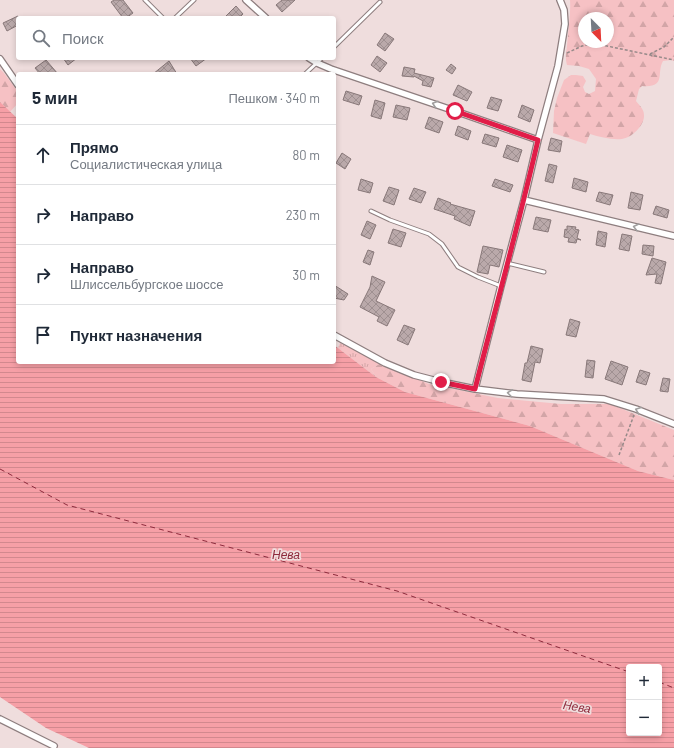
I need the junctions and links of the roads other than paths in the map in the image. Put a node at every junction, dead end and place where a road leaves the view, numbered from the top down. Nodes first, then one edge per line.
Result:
1 (145, 0) edge
2 (194, 0) edge
3 (246, 0) edge
4 (560, 0) edge
5 (380, 2) dead end
6 (161, 16) edge
7 (177, 16) edge
8 (264, 16) edge
9 (336, 45) edge
10 (0, 59) edge
11 (312, 60) edge
12 (320, 60) edge
13 (317, 63) junction
14 (307, 72) edge
15 (16, 82) edge
16 (538, 140) junction
17 (524, 200) junction
18 (371, 211) dead end
19 (674, 236) edge
20 (507, 263) junction
21 (544, 272) dead end
22 (501, 286) junction
23 (336, 336) edge
24 (475, 389) junction
25 (674, 424) edge
26 (0, 719) edge
27 (54, 746) dead end

1 - 6 lane
2 - 7 lane
3 - 8 street
4 - 16 street
5 - 9 lane
10 - 15 street
11 - 13 street
12 - 13 lane
13 - 14 lane
16 -> 13 street
16 - 17 street
19 -> 17 street
17 - 20 street
18 - 22 lane
20 - 21 lane
20 - 22 street
22 - 24 street
23 - 24 street
25 -> 24 street
26 - 27 street

